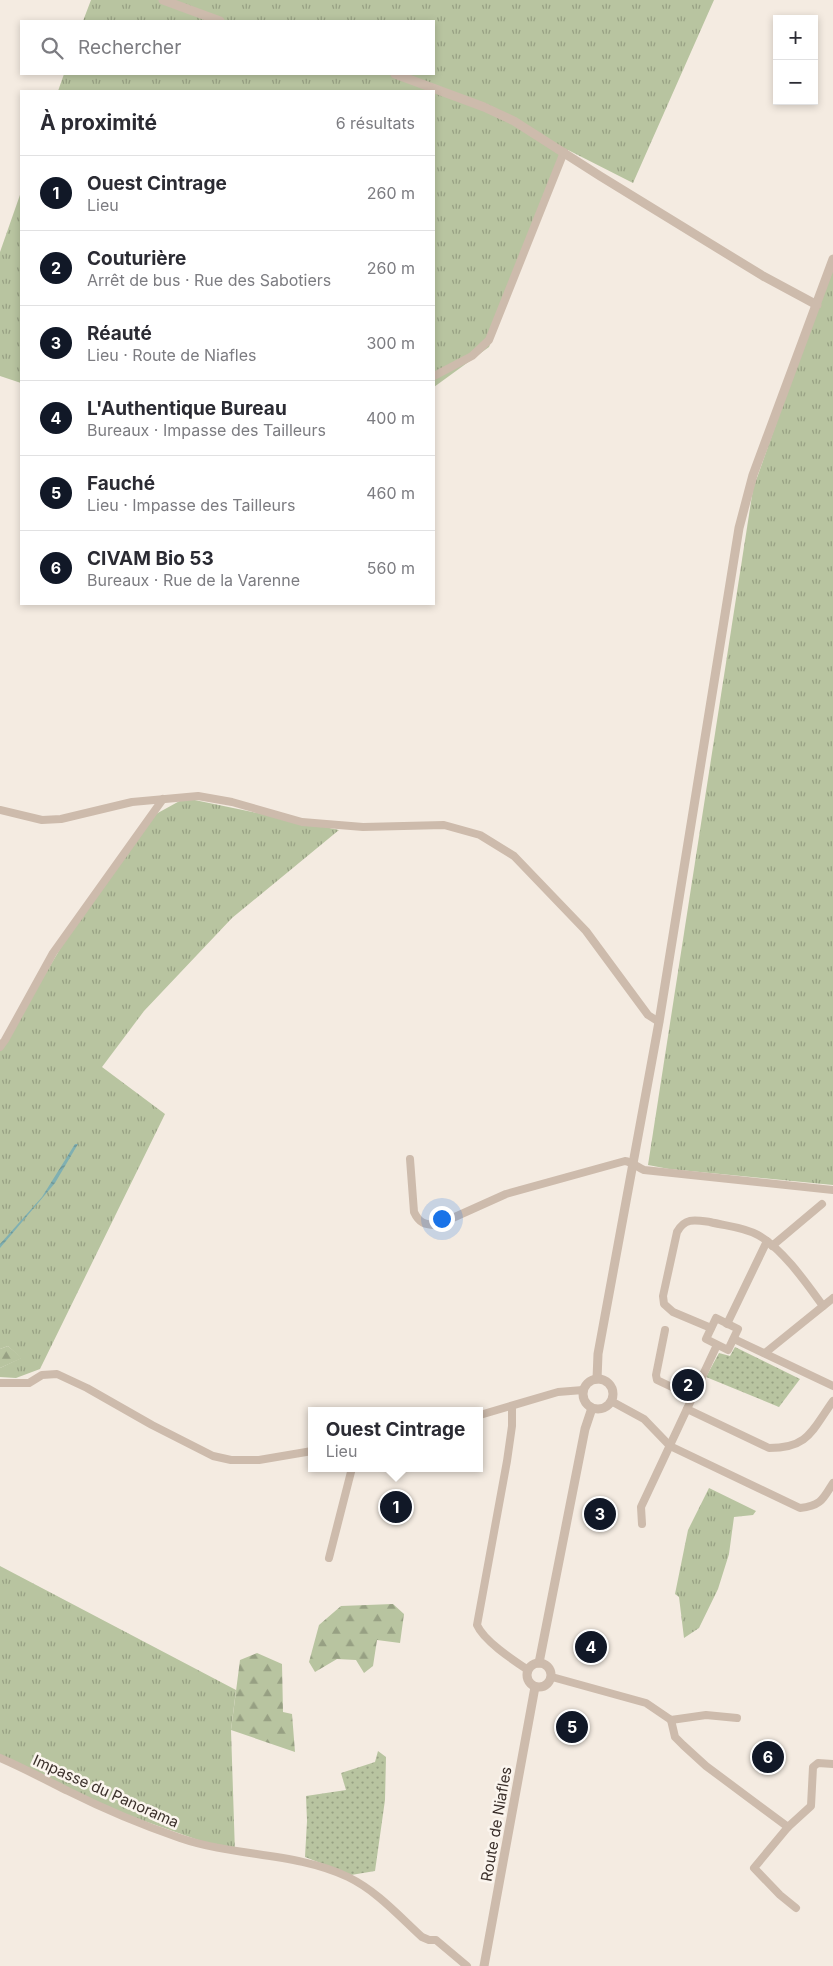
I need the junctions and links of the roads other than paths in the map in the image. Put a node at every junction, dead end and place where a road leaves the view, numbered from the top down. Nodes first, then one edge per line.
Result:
1 (163, 0) edge
2 (217, 20) edge
3 (397, 75) edge
4 (564, 152) junction
5 (833, 259) edge
6 (817, 305) junction
7 (435, 375) edge
8 (163, 799) junction
9 (0, 810) edge
10 (659, 1022) junction
11 (0, 1047) edge
12 (410, 1159) dead end
13 (633, 1164) junction
14 (833, 1190) edge
15 (822, 1204) dead end
16 (769, 1244) junction
17 (833, 1298) edge
18 (823, 1306) junction
19 (727, 1324) junction
20 (711, 1328) junction
21 (664, 1330) dead end
22 (734, 1339) junction
23 (717, 1345) junction
24 (765, 1354) junction
25 (598, 1378) junction
26 (0, 1384) edge
27 (833, 1386) edge
28 (583, 1390) junction
29 (693, 1397) junction
30 (612, 1401) junction
31 (833, 1401) edge
32 (512, 1406) junction
33 (592, 1408) junction
34 (687, 1409) junction
35 (483, 1414) edge
36 (670, 1446) junction
37 (308, 1451) edge
38 (351, 1472) edge
39 (833, 1483) edge
40 (642, 1524) dead end
41 (329, 1558) dead end
42 (539, 1662) junction
43 (528, 1670) junction
44 (552, 1677) junction
45 (535, 1687) junction
46 (737, 1718) dead end
47 (671, 1720) junction
48 (0, 1758) edge
49 (833, 1764) edge
50 (788, 1827) junction
51 (796, 1908) dead end
52 (467, 1966) edge
53 (484, 1966) edge

1 - 2 street
3 - 4 street
4 - 6 street
4 - 7 street
5 - 6 street
6 - 10 street
8 - 9 street
8 - 10 street
8 - 11 street
10 - 13 street
12 - 13 street
13 - 14 street
13 - 25 street
15 - 16 street
16 - 18 street
16 - 19 street
16 - 20 street
17 - 18 street
18 - 24 street
19 - 20 street
19 - 22 street
20 - 23 street
21 - 29 street
22 - 23 street
22 - 24 street
23 - 29 street
24 - 27 street
25 - 28 street
25 - 30 street
26 - 37 street
28 - 32 street
28 - 33 street
29 - 34 street
30 - 33 street
30 - 36 street
31 - 34 street
32 - 35 street
32 - 43 street
33 - 42 street
34 - 36 street
36 - 39 street
36 - 40 street
38 - 41 street
42 - 43 street
42 - 44 street
43 - 45 street
44 - 45 street
44 - 47 street
45 - 53 street, Route de Niafles
46 - 47 street
47 - 50 street
48 - 52 street, Impasse du Panorama
49 - 50 street
50 - 51 street

